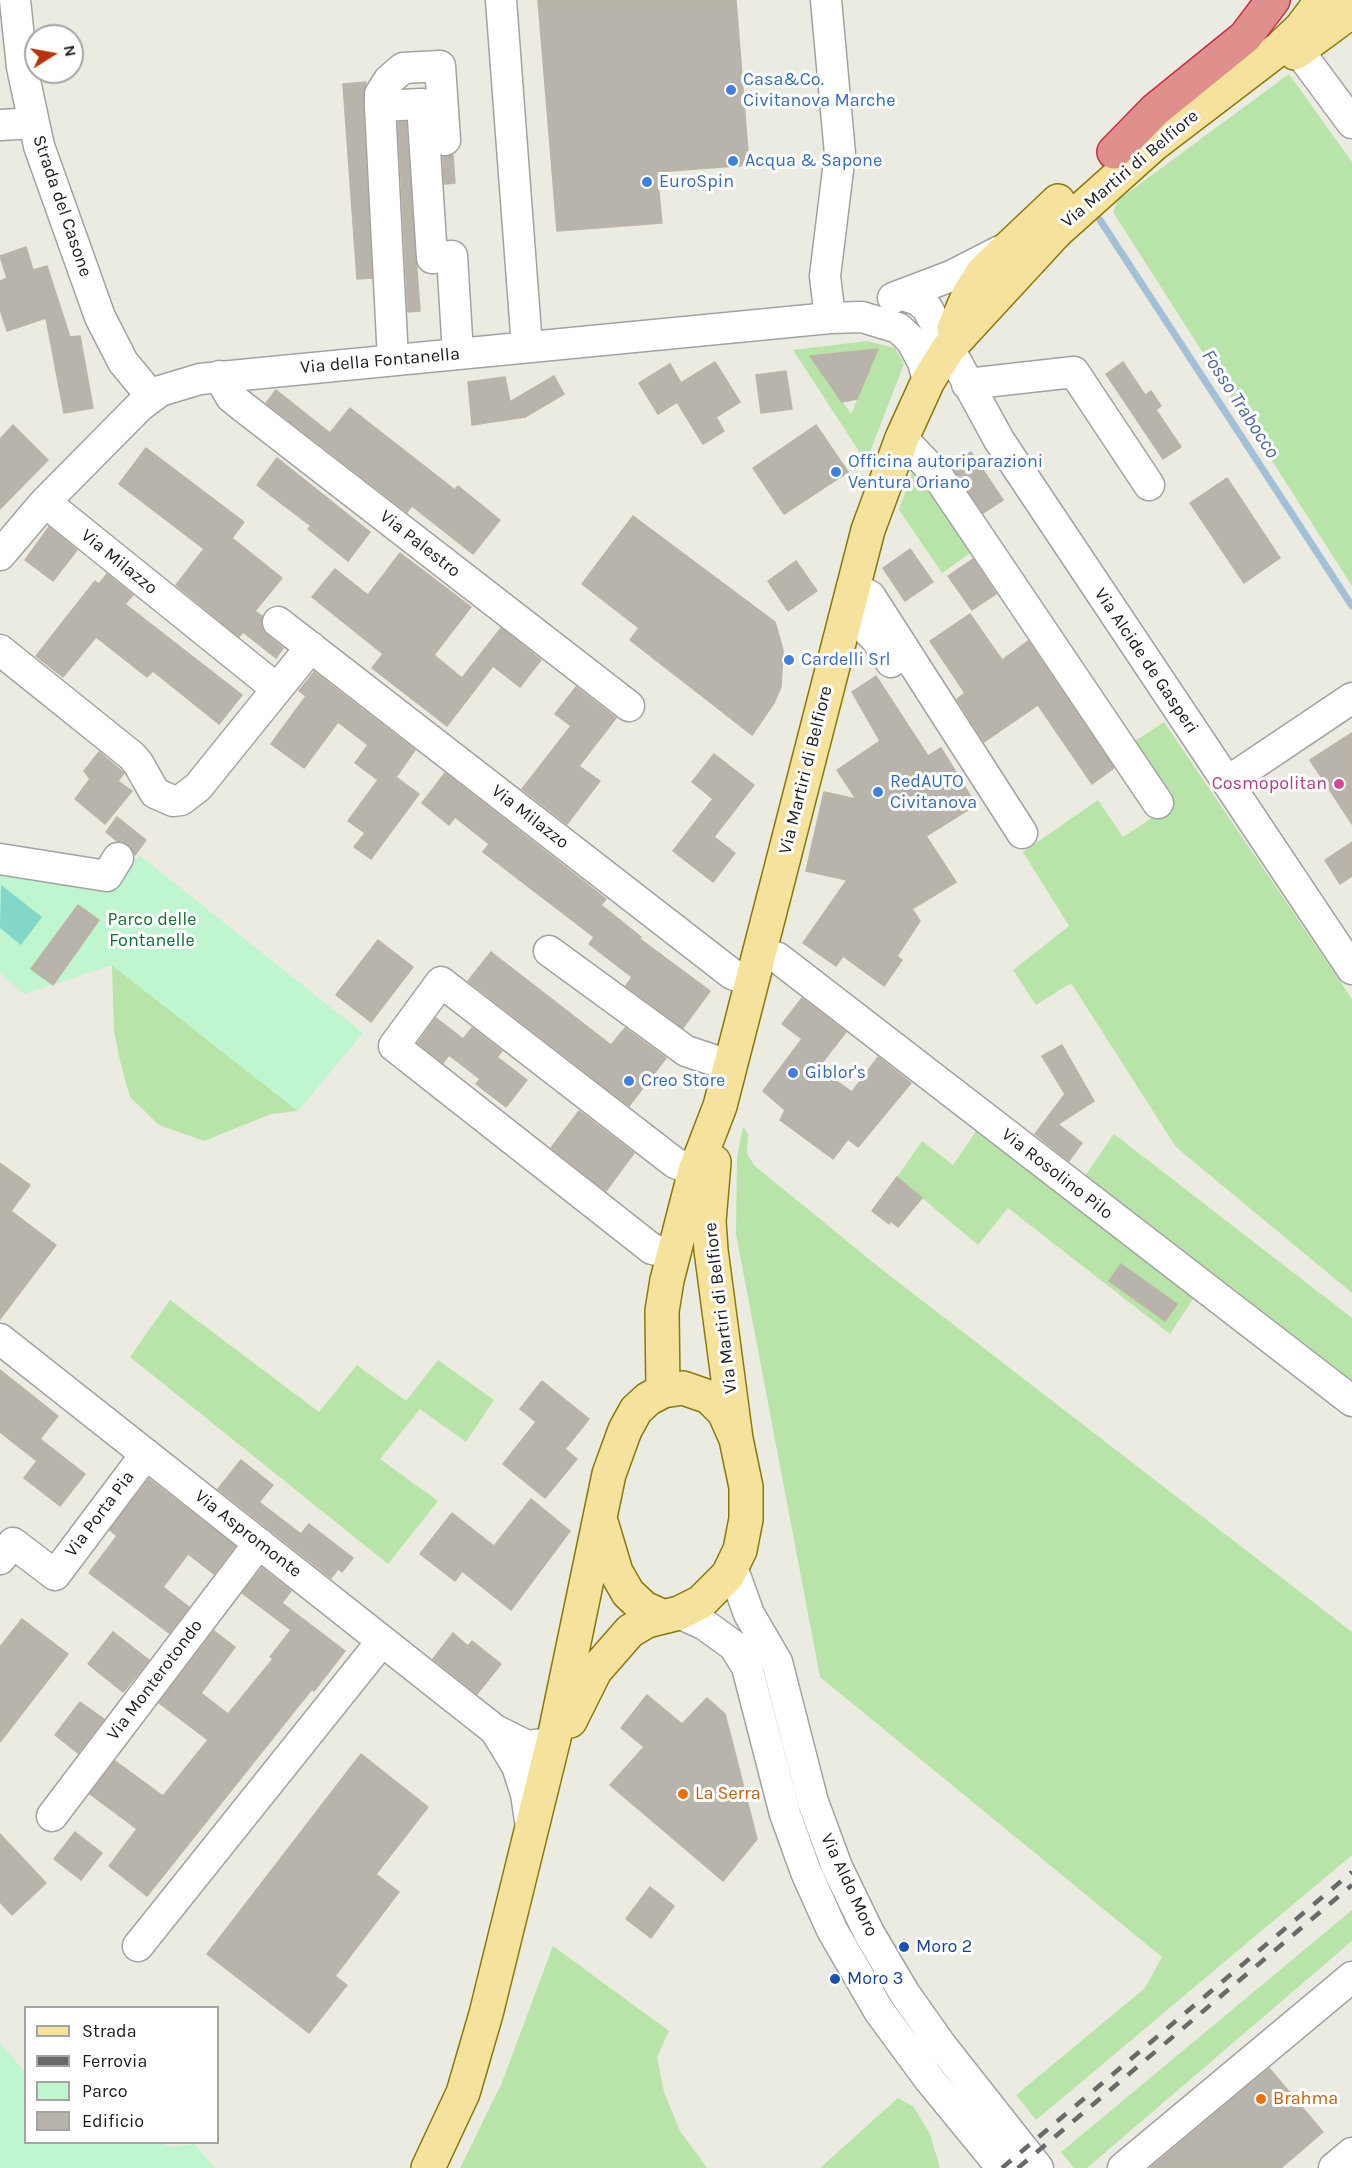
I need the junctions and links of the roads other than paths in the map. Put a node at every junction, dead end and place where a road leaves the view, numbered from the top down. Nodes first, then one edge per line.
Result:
1 (15, 0) edge
2 (501, 0) edge
3 (826, 0) edge
4 (1273, 0) edge
5 (1306, 0) edge
6 (1322, 0) edge
7 (1352, 10) edge
8 (1298, 50) junction
9 (1211, 100) junction
10 (380, 106) junction
11 (33, 123) junction
12 (1352, 123) edge
13 (0, 125) edge
14 (1114, 152) junction
15 (1009, 246) junction
16 (452, 256) junction
17 (903, 295) junction
18 (830, 318) junction
19 (527, 347) junction
20 (948, 349) junction
21 (458, 354) junction
22 (393, 360) junction
23 (219, 376) junction
24 (928, 381) junction
25 (968, 384) junction
26 (152, 397) junction
27 (902, 438) junction
28 (1149, 484) dead end
29 (45, 502) junction
30 (0, 555) edge
31 (852, 586) junction
32 (844, 620) junction
33 (278, 622) dead end
34 (311, 647) junction
35 (0, 650) edge
36 (277, 689) junction
37 (1352, 698) edge
38 (629, 706) dead end
39 (943, 710) junction
40 (1227, 782) junction
41 (1158, 803) dead end
42 (1022, 833) dead end
43 (118, 858) dead end
44 (0, 859) edge
45 (549, 951) dead end
46 (756, 966) junction
47 (1352, 969) edge
48 (730, 1066) junction
49 (720, 1106) junction
50 (695, 1171) junction
51 (674, 1254) junction
52 (0, 1339) edge
53 (663, 1391) junction
54 (1352, 1401) edge
55 (736, 1439) junction
56 (146, 1454) junction
57 (601, 1520) junction
58 (259, 1543) junction
59 (0, 1559) edge
60 (732, 1567) junction
61 (670, 1614) junction
62 (382, 1641) junction
63 (495, 1730) junction
64 (554, 1738) junction
65 (52, 1816) dead end
66 (531, 1827) junction
67 (515, 1891) junction
68 (138, 1946) dead end
69 (1352, 1977) edge
70 (1352, 2153) edge
71 (428, 2168) edge
72 (1002, 2168) edge
73 (1038, 2168) edge
74 (1123, 2168) edge
75 (1334, 2168) edge

1 - 11 street, Strada del Casone
2 - 19 street
3 - 18 street
4 - 14 highway
5 - 14 main road, Via Martiri di Belfiore
6 - 9 main road, Via Martiri di Belfiore
7 - 8 main road
8 - 9 main road
8 - 12 street
9 - 20 main road, Via Martiri di Belfiore
10 - 16 street
10 - 16 street
10 - 22 street
11 - 13 street
11 - 26 street, Strada del Casone
14 - 15 main road, Via Martiri di Belfiore
15 - 17 street
15 - 20 main road, Via Martiri di Belfiore
16 - 21 street
17 - 18 street
17 - 20 street, Via Alcide de Gasperi
18 - 19 street, Via della Fontanella
18 - 24 street
19 - 21 street, Via della Fontanella
20 - 24 main road, Via Martiri di Belfiore
20 - 25 street, Via Alcide de Gasperi
21 - 22 street, Via della Fontanella
22 - 23 street, Via della Fontanella
23 - 26 street, Via della Fontanella
23 - 38 street, Via Palestro
24 - 27 main road, Via Martiri di Belfiore
25 - 28 street
25 - 40 street, Via Alcide de Gasperi
26 - 29 street, Via della Fontanella
27 - 31 main road, Via Martiri di Belfiore
27 - 41 street
29 - 30 street, Via della Fontanella
29 - 36 street, Via Milazzo
31 - 32 main road, Via Martiri di Belfiore
31 - 39 street
32 - 39 street
32 - 46 main road, Via Martiri di Belfiore
33 - 34 street, Via Milazzo
34 - 36 street
34 - 46 street, Via Milazzo
35 - 36 street
37 - 40 street
39 - 42 street
40 - 47 street, Via Alcide de Gasperi
43 - 44 street
45 - 48 street
46 - 48 main road, Via Martiri di Belfiore
46 - 54 street, Via Rosolino Pilo
48 - 49 main road, Via Martiri di Belfiore
49 - 50 main road, Via Martiri di Belfiore
49 - 55 main road, Via Martiri di Belfiore
50 - 51 main road, Via Martiri di Belfiore
50 - 51 street
51 - 53 main road, Via Martiri di Belfiore
52 - 56 street, Via Aspromonte
53 - 55 main road, Via Martiri di Belfiore
53 - 57 main road
55 - 60 main road, Via Martiri di Belfiore
56 - 58 street, Via Aspromonte
56 - 59 street, Via Porta Pia
57 - 61 main road
57 - 64 main road
58 - 62 street, Via Aspromonte
58 - 65 street, Via Monterotondo
60 - 61 main road, Via Martiri di Belfiore
60 - 73 street, Via Aldo Moro
61 - 67 main road, Via Martiri di Belfiore
61 - 72 street, Via Aldo Moro
62 - 63 street, Via Aspromonte
62 - 68 street
63 - 64 street, Via Aspromonte
63 - 66 street, Via Aspromonte
64 - 66 main road
66 - 67 main road
67 - 71 main road
69 - 74 street
70 - 75 street

